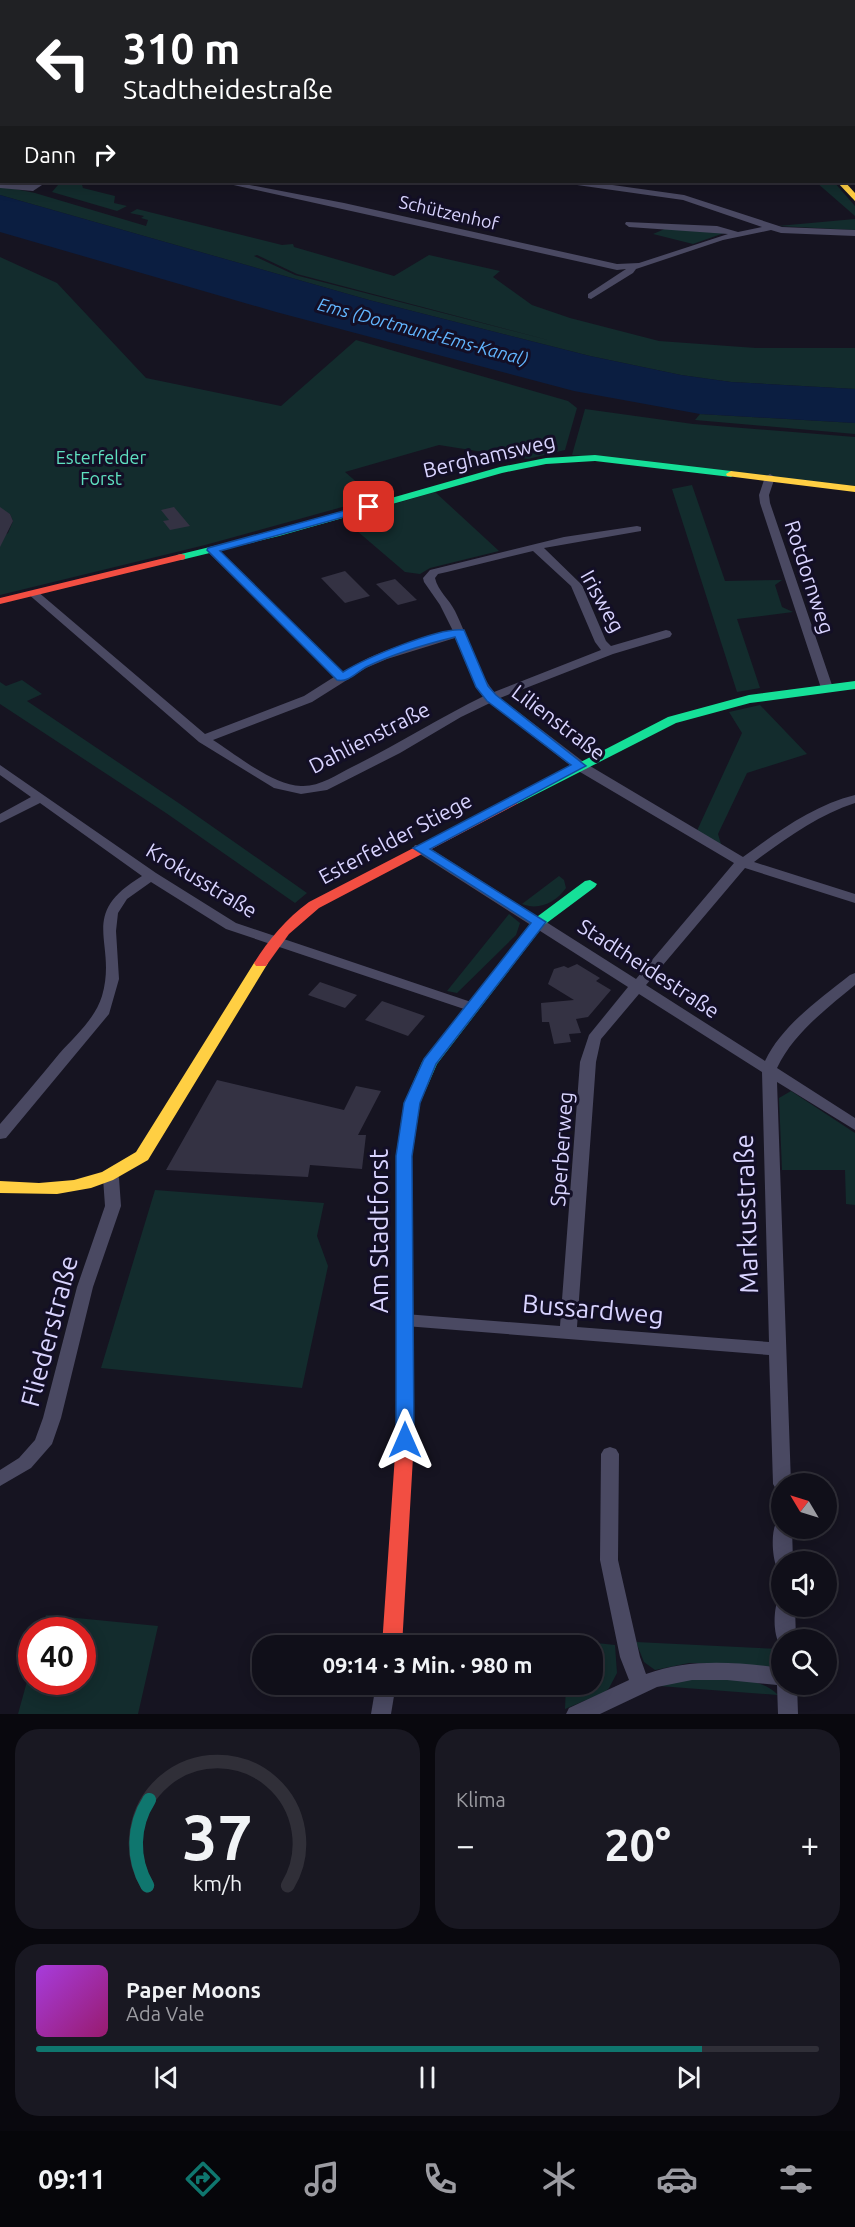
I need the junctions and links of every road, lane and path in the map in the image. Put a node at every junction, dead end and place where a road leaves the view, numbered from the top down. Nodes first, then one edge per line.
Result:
1 (36, 183) edge
2 (229, 183) edge
3 (583, 183) edge
4 (842, 183) edge
5 (0, 185) edge
6 (855, 198) edge
7 (629, 224) dead end
8 (768, 228) junction
9 (737, 233) junction
10 (855, 233) edge
11 (632, 267) junction
12 (591, 296) dead end
13 (770, 477) junction
14 (855, 489) edge
15 (637, 530) dead end
16 (536, 547) junction
17 (212, 550) junction
18 (33, 593) junction
19 (0, 601) edge
20 (459, 633) junction
21 (666, 634) dead end
22 (609, 651) junction
23 (342, 678) junction
24 (855, 685) edge
25 (827, 688) junction
26 (492, 698) junction
27 (203, 739) junction
28 (580, 766) junction
29 (0, 769) edge
30 (40, 798) junction
31 (855, 799) edge
32 (0, 819) edge
33 (420, 848) junction
34 (744, 863) junction
35 (152, 876) junction
36 (590, 884) dead end
37 (855, 899) edge
38 (539, 922) junction
39 (274, 942) junction
40 (855, 978) edge
41 (637, 986) junction
42 (472, 1007) junction
43 (769, 1069) junction
44 (855, 1125) edge
45 (0, 1134) edge
46 (111, 1178) junction
47 (0, 1187) edge
48 (405, 1320) junction
49 (568, 1332) junction
50 (777, 1349) junction
51 (610, 1454) dead end
52 (782, 1473) edge
53 (0, 1479) edge
54 (393, 1635) edge
55 (771, 1676) edge
56 (640, 1684) junction
57 (384, 1695) edge
58 (787, 1695) edge
59 (589, 1712) edge
60 (381, 1714) edge
61 (788, 1714) edge

1 - 5 street
2 - 11 street, Schützenhof
3 - 8 street
4 - 6 main road
7 - 9 street, Schützenhof
8 - 9 street, Schützenhof
8 - 10 street, Schützenhof
9 - 11 street, Schützenhof
11 - 12 street, Schützenhof
13 - 14 main road, Berghamsweg
13 - 17 main road, Berghamsweg
13 - 25 street, Rotdornweg
15 - 16 street, Lilienstraße
16 - 20 street, Lilienstraße
16 - 22 street, Irisweg
17 - 18 main road, Berghamsweg
17 - 23 street
18 - 19 main road, Berghamsweg
18 - 27 street, Dahlienstraße
20 - 23 street
20 - 26 street, Lilienstraße
21 - 22 street, Dahlienstraße
22 - 26 street, Dahlienstraße
23 - 27 street
24 - 25 main road, Esterfelder Stiege
25 - 28 main road, Esterfelder Stiege
26 - 27 street, Dahlienstraße
26 - 28 street, Lilienstraße
28 - 33 main road, Esterfelder Stiege
28 - 34 street, Lilienstraße
29 - 30 street, Krokusstraße
30 - 32 street
30 - 35 street, Krokusstraße
31 - 34 street, Sperberweg
33 - 38 street, Stadtheidestraße
33 - 39 main road, Esterfelder Stiege
34 - 37 street, Lilienstraße
34 - 41 street, Sperberweg
35 - 39 street, Krokusstraße
35 - 45 street
36 - 38 main road, Am Stadtforst
38 - 41 street, Stadtheidestraße
38 - 42 main road, Am Stadtforst
39 - 42 street, Krokusstraße
39 - 46 main road, Esterfelder Stiege
40 - 43 street
41 - 43 street, Stadtheidestraße
41 - 49 street, Sperberweg
42 - 48 main road, Am Stadtforst
43 - 44 street, Stadtheidestraße
43 - 50 street, Markusstraße
46 - 47 main road, Esterfelder Stiege
46 - 53 street, Fliederstraße
48 - 49 street, Bussardweg
48 - 54 main road, Am Stadtforst
49 - 50 street, Bussardweg
50 - 52 street, Markusstraße
51 - 56 street
55 - 56 street
56 - 59 street
57 - 60 street
58 - 61 street

